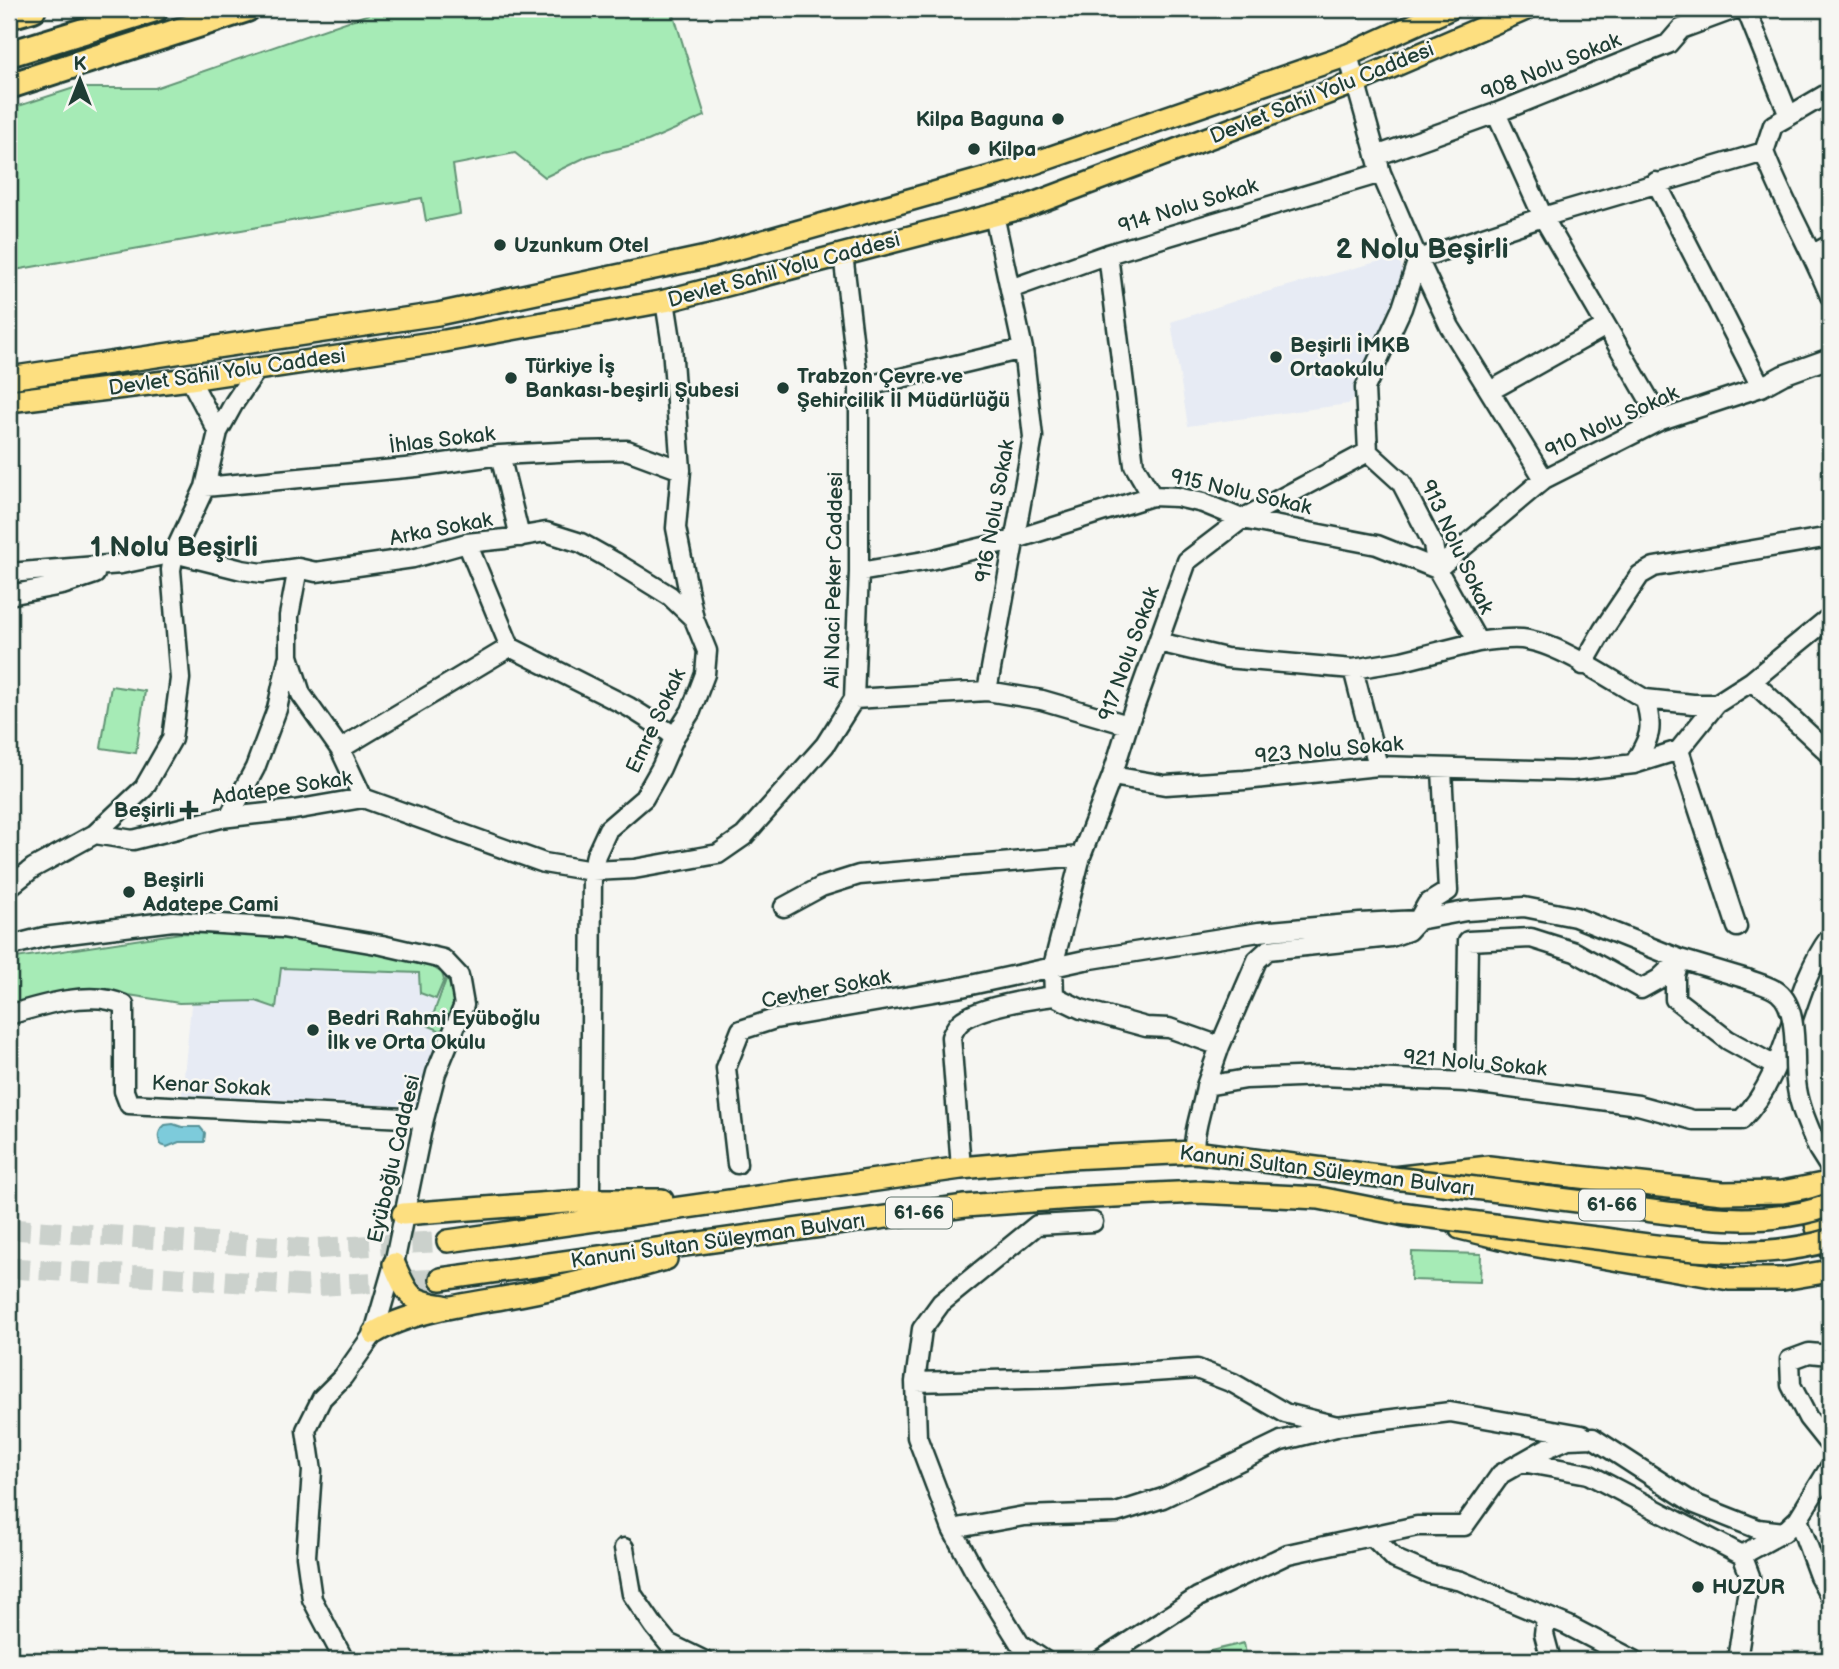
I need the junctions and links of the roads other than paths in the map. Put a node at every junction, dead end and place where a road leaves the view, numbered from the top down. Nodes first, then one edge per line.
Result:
1 (33, 9) edge
2 (155, 9) edge
3 (247, 9) edge
4 (1449, 9) edge
5 (1526, 9) edge
6 (1735, 9) edge
7 (1746, 9) edge
8 (9, 16) edge
9 (9, 54) edge
10 (1348, 55) junction
11 (1354, 83) junction
12 (9, 86) edge
13 (1830, 92) edge
14 (1496, 113) junction
15 (1789, 116) junction
16 (1764, 152) junction
17 (1379, 164) junction
18 (1656, 183) junction
19 (994, 215) junction
20 (1543, 217) junction
21 (1830, 245) edge
22 (843, 254) junction
23 (1108, 254) junction
24 (1813, 254) junction
25 (1418, 259) junction
26 (1010, 289) junction
27 (1830, 296) edge
28 (665, 301) junction
29 (1606, 326) junction
30 (1023, 349) junction
31 (1830, 358) edge
32 (257, 369) junction
33 (9, 378) edge
34 (190, 379) junction
35 (1761, 387) junction
36 (859, 388) junction
37 (1490, 391) junction
38 (9, 401) edge
39 (1661, 420) junction
40 (218, 432) junction
41 (1368, 452) junction
42 (500, 455) junction
43 (681, 470) junction
44 (1544, 479) junction
45 (205, 487) junction
46 (1153, 496) junction
47 (1242, 519) junction
48 (520, 537) junction
49 (1830, 537) edge
50 (1013, 540) junction
51 (467, 543) junction
52 (174, 553) junction
53 (121, 564) junction
54 (298, 568) junction
55 (1437, 569) junction
56 (859, 572) junction
57 (9, 573) edge
58 (9, 595) edge
59 (1830, 617) edge
60 (694, 619) junction
61 (1158, 642) junction
62 (1478, 642) junction
63 (510, 647) junction
64 (289, 656) junction
65 (1583, 665) junction
66 (1353, 669) junction
67 (1752, 681) junction
68 (987, 691) junction
69 (854, 699) junction
70 (1645, 699) junction
71 (1716, 704) junction
72 (1128, 725) junction
73 (675, 736) junction
74 (340, 749) junction
75 (1679, 750) junction
76 (1830, 754) edge
77 (1634, 764) junction
78 (1378, 765) junction
79 (1442, 769) junction
80 (1112, 776) junction
81 (363, 798) junction
82 (229, 817) junction
83 (96, 834) junction
84 (1081, 856) junction
85 (592, 871) junction
86 (9, 887) edge
87 (784, 907) dead end
88 (1418, 920) junction
89 (1737, 927) dead end
90 (1830, 937) edge
91 (9, 946) edge
92 (1680, 959) junction
93 (1053, 965) junction
94 (1054, 996) junction
95 (9, 1015) edge
96 (1220, 1046) junction
97 (1775, 1066) junction
98 (1466, 1082) junction
99 (1206, 1086) junction
100 (424, 1119) junction
101 (1194, 1152) junction
102 (737, 1164) dead end
103 (961, 1168) junction
104 (1393, 1178) junction
105 (1830, 1178) edge
106 (590, 1188) dead end
107 (741, 1200) junction
108 (1830, 1205) edge
109 (1399, 1213) junction
110 (403, 1214) junction
111 (1093, 1222) dead end
112 (743, 1238) junction
113 (1830, 1240) edge
114 (448, 1241) tunnel mouth
115 (1830, 1250) edge
116 (394, 1264) junction
117 (1830, 1271) edge
118 (441, 1279) tunnel mouth
119 (453, 1307) junction
120 (374, 1333) junction
121 (1830, 1355) edge
122 (915, 1382) junction
123 (1337, 1426) junction
124 (1593, 1438) junction
125 (1829, 1440) edge
126 (1522, 1462) junction
127 (1826, 1472) edge
128 (1798, 1519) junction
129 (952, 1529) junction
130 (1784, 1532) junction
131 (1372, 1536) junction
132 (624, 1548) dead end
133 (1742, 1555) junction
134 (1830, 1596) edge
135 (1546, 1617) junction
136 (344, 1660) edge
137 (703, 1660) edge
138 (1044, 1660) edge
139 (1101, 1660) edge
140 (1551, 1660) edge
141 (1634, 1660) edge
142 (1737, 1660) edge

1 - 8 highway
2 - 9 highway
3 - 12 highway
4 - 10 main road, Devlet Sahil Yolu Caddesi
5 - 11 main road, Devlet Sahil Yolu Caddesi
6 - 14 street, 908 Nolu Sokak
7 - 15 street
10 - 11 street
10 - 33 main road, Devlet Sahil Yolu Caddesi
11 - 17 street
11 - 19 main road, Devlet Sahil Yolu Caddesi
13 - 15 street
14 - 17 street, 908 Nolu Sokak
14 - 20 street
15 - 16 street
16 - 18 street
16 - 24 street
17 - 23 street, 914 Nolu Sokak
17 - 25 street
18 - 20 street
18 - 35 street
19 - 22 main road, Devlet Sahil Yolu Caddesi
19 - 26 street, 916 Nolu Sokak
20 - 25 street
20 - 29 street
21 - 24 street
22 - 28 main road, Devlet Sahil Yolu Caddesi
22 - 36 street, Ali Naci Peker Caddesi
23 - 26 street, 914 Nolu Sokak
23 - 46 street, 915 Nolu Sokak
24 - 27 street
25 - 37 street
25 - 41 street
26 - 30 street, 916 Nolu Sokak
28 - 32 main road, Devlet Sahil Yolu Caddesi
28 - 43 street, Emre Sokak
29 - 37 street
29 - 39 street
30 - 36 street
30 - 50 street, 916 Nolu Sokak
31 - 35 street, 910 Nolu Sokak
32 - 34 main road, Devlet Sahil Yolu Caddesi
32 - 40 street
34 - 38 main road, Devlet Sahil Yolu Caddesi
34 - 40 street
35 - 39 street, 910 Nolu Sokak
36 - 56 street, Ali Naci Peker Caddesi
37 - 44 street
39 - 44 street, 910 Nolu Sokak
40 - 45 street
41 - 47 street, 917 Nolu Sokak
41 - 55 street, 913 Nolu Sokak
42 - 43 street, İhlas Sokak
42 - 45 street, İhlas Sokak
42 - 48 street
43 - 60 street, Emre Sokak
44 - 55 street, 910 Nolu Sokak
45 - 52 street
46 - 47 street, 915 Nolu Sokak
46 - 50 street
47 - 55 street, 915 Nolu Sokak
47 - 61 street, 917 Nolu Sokak
48 - 51 street, Arka Sokak
48 - 60 street, Arka Sokak
49 - 65 street
50 - 56 street
50 - 68 street, 916 Nolu Sokak
51 - 54 street, Arka Sokak
51 - 63 street
52 - 53 street
52 - 54 street, Arka Sokak
52 - 83 street
53 - 57 street
53 - 58 street
54 - 64 street
55 - 62 street, 913 Nolu Sokak
56 - 69 street, Ali Naci Peker Caddesi
59 - 67 street
60 - 73 street, Emre Sokak
61 - 66 street
61 - 72 street, 917 Nolu Sokak
62 - 65 street, 913 Nolu Sokak
62 - 66 street
63 - 73 street
63 - 74 street
64 - 74 street
64 - 82 street
65 - 70 street, 913 Nolu Sokak
66 - 78 street
67 - 71 street
67 - 76 street
68 - 69 street
68 - 72 street
69 - 85 street, Ali Naci Peker Caddesi
70 - 71 street, 913 Nolu Sokak
70 - 77 street
71 - 75 street
72 - 80 street, 917 Nolu Sokak
73 - 85 street, Emre Sokak
74 - 81 street
75 - 77 street, 923 Nolu Sokak
75 - 89 street
77 - 79 street, 923 Nolu Sokak
78 - 79 street, 923 Nolu Sokak
78 - 80 street, 923 Nolu Sokak
79 - 88 street
80 - 84 street, 917 Nolu Sokak
81 - 82 street, Adatepe Sokak
81 - 85 street, Adatepe Sokak
82 - 83 street, Adatepe Sokak
83 - 86 street
84 - 87 street
84 - 93 street, 917 Nolu Sokak
85 - 106 street, Emre Sokak
88 - 92 street
88 - 93 street, Cevher Sokak
88 - 96 street
90 - 97 street
91 - 100 street, Eyüboğlu Caddesi
92 - 97 street
92 - 98 street
92 - 105 street, bridge
93 - 94 street
93 - 102 street, Cevher Sokak
94 - 96 street
94 - 103 street
95 - 100 street, Kenar Sokak
96 - 99 street
97 - 98 street, 921 Nolu Sokak
98 - 99 street, 921 Nolu Sokak
99 - 101 street
100 - 110 street, Eyüboğlu Caddesi
101 - 103 main road, Kanuni Sultan Süleyman Bulvarı / 61-66
101 - 104 main road, Kanuni Sultan Süleyman Bulvarı / 61-66
103 - 107 main road, Kanuni Sultan Süleyman Bulvarı / 61-66
104 - 105 main road, 61-66
104 - 108 main road, Kanuni Sultan Süleyman Bulvarı / 61-66, bridge
105 - 115 main road
107 - 110 main road, 61-66
107 - 114 main road, Kanuni Sultan Süleyman Bulvarı / 61-66
109 - 112 main road, Kanuni Sultan Süleyman Bulvarı / 61-66
109 - 113 main road, Kanuni Sultan Süleyman Bulvarı / 61-66, bridge
109 - 117 main road, 61-66
110 - 116 street, Eyüboğlu Caddesi
111 - 122 street
112 - 118 main road, Kanuni Sultan Süleyman Bulvarı / 61-66
112 - 119 main road, 61-66
116 - 119 main road, 61-66
116 - 120 street, Eyüboğlu Caddesi
119 - 120 main road, 61-66
120 - 136 street, Eyüboğlu Caddesi
121 - 125 street
122 - 123 street
122 - 129 street
123 - 124 street
123 - 129 street
124 - 126 street
124 - 130 street
125 - 127 street
126 - 131 street
126 - 133 street
127 - 128 street
128 - 130 street
128 - 134 street
129 - 138 street
130 - 133 street
131 - 135 street
131 - 139 street
132 - 137 street
133 - 142 street
135 - 140 street
135 - 141 street

